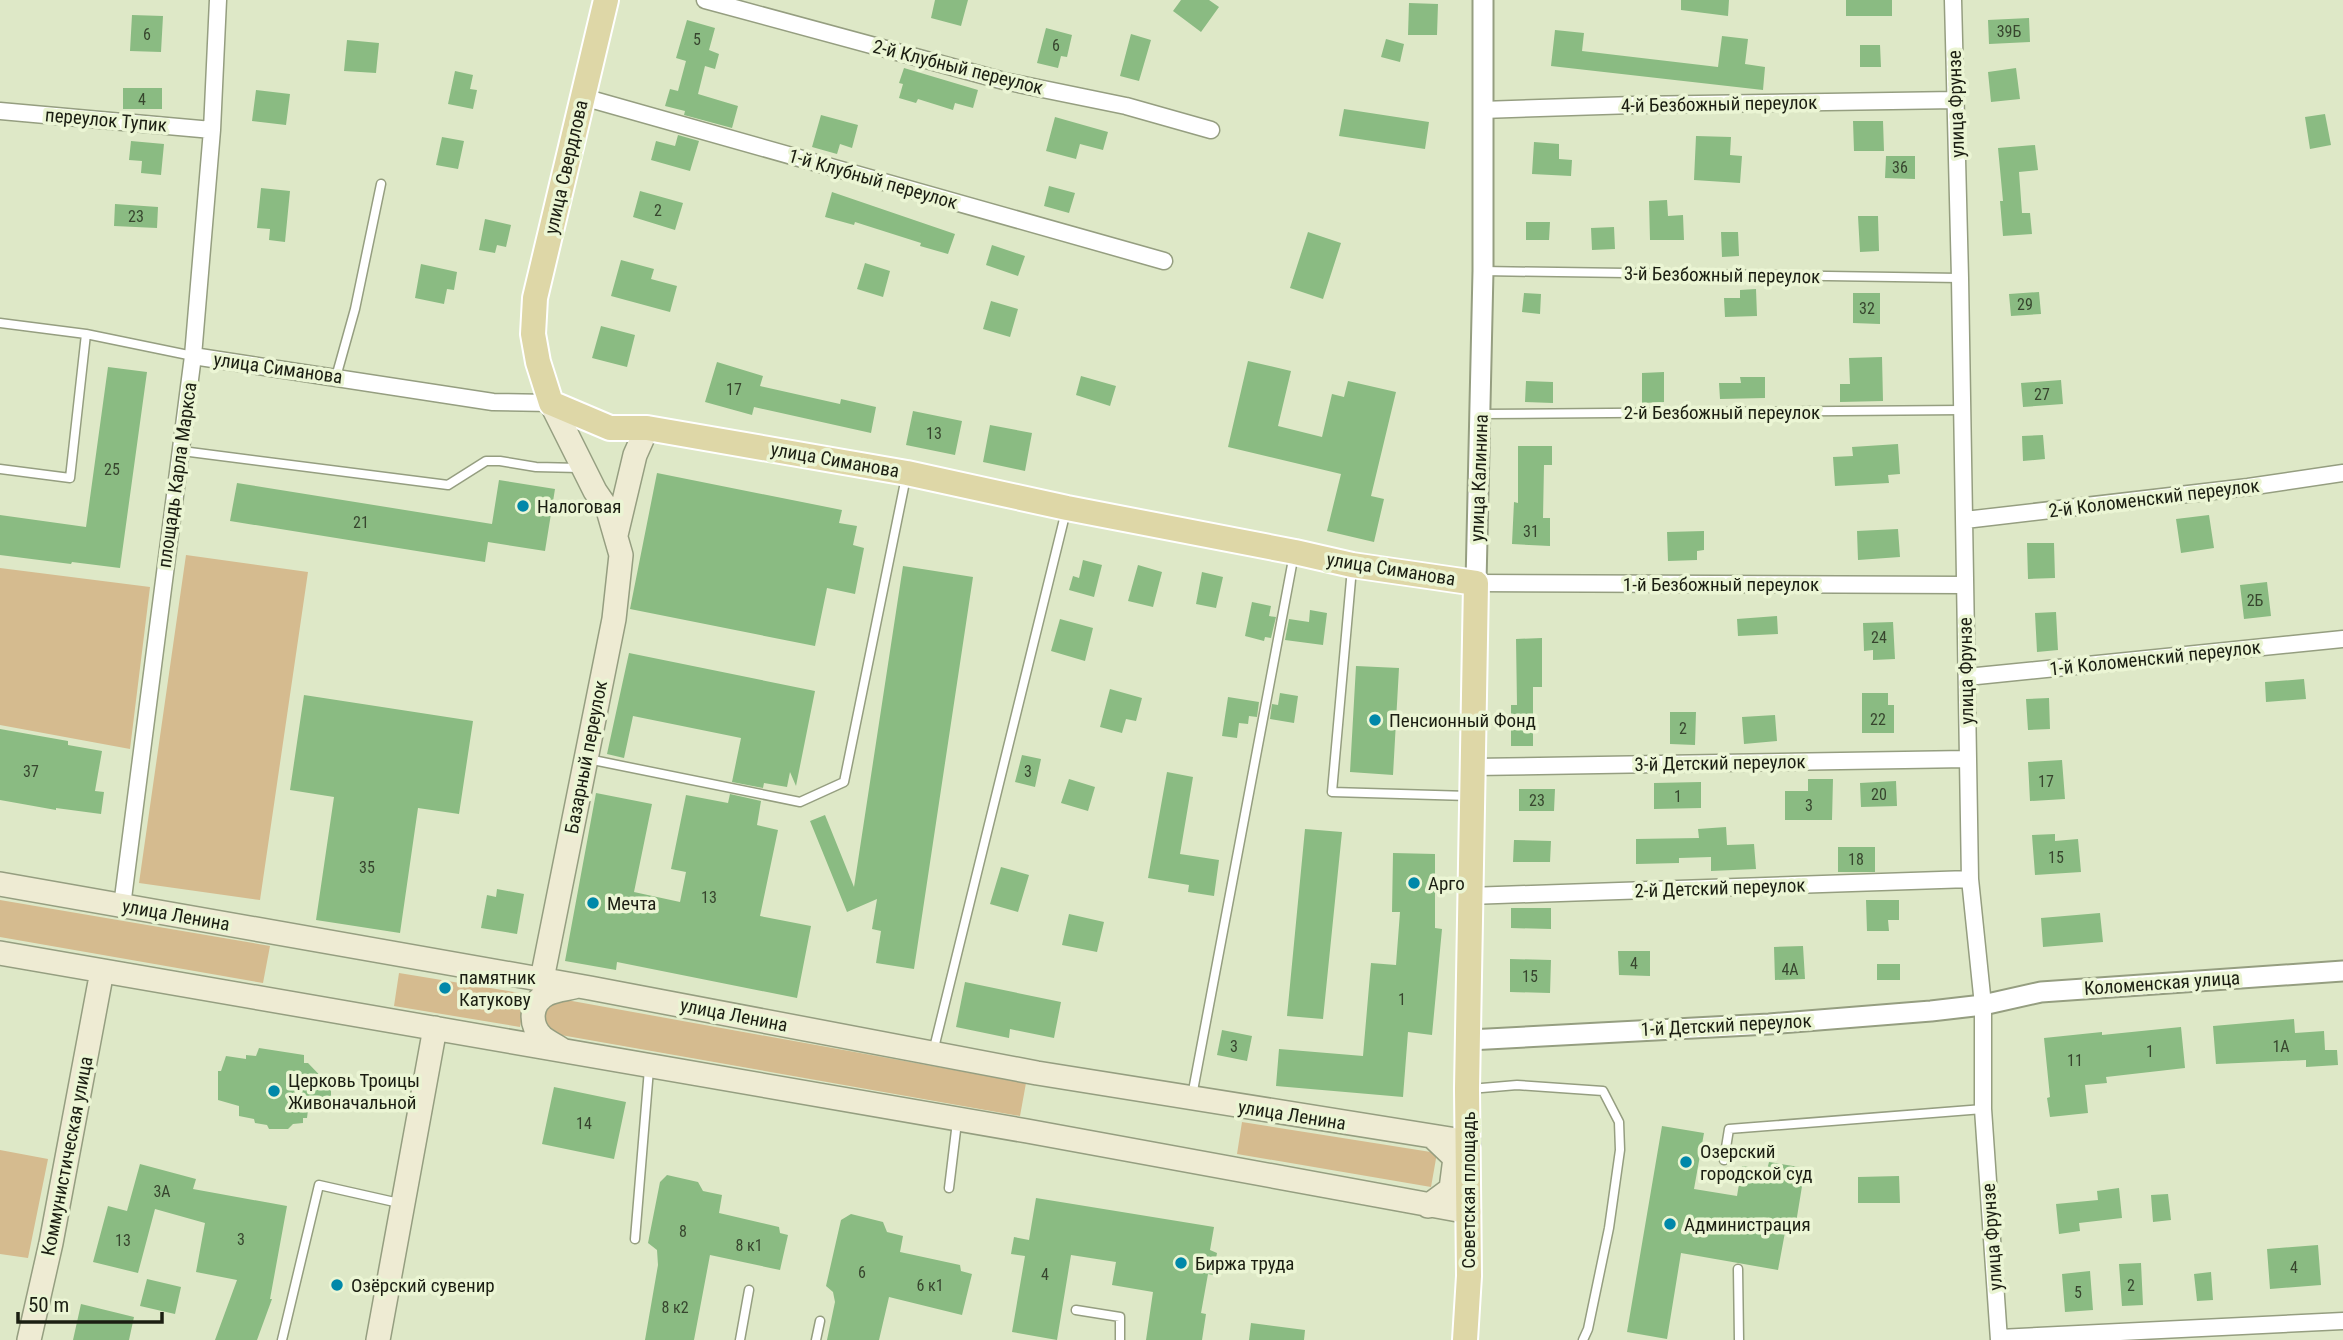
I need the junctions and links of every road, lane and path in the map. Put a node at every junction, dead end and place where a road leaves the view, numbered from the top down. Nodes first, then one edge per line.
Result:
1 (218, 0) edge
2 (606, 0) edge
3 (705, 0) edge
4 (1483, 0) edge
5 (1953, 0) edge
6 (583, 97) junction
7 (1956, 100) junction
8 (1482, 110) junction
9 (0, 111) edge
10 (212, 130) junction
11 (1211, 130) dead end
12 (381, 184) dead end
13 (1164, 261) dead end
14 (1483, 271) junction
15 (1960, 278) junction
16 (0, 323) edge
17 (86, 334) junction
18 (193, 356) junction
19 (336, 377) junction
20 (551, 404) junction
21 (1963, 410) junction
22 (1481, 414) junction
23 (647, 428) junction
24 (182, 451) junction
25 (583, 468) junction
26 (0, 469) edge
27 (907, 473) junction
28 (2343, 473) edge
29 (1067, 508) junction
30 (1965, 520) junction
31 (616, 535) junction
32 (1295, 552) junction
33 (1352, 565) junction
34 (1476, 583) junction
35 (1965, 585) junction
36 (2343, 639) edge
37 (1967, 677) junction
38 (585, 758) junction
39 (1967, 760) junction
40 (1473, 766) junction
41 (1472, 796) junction
42 (1970, 879) junction
43 (0, 884) edge
44 (1469, 896) junction
45 (122, 906) junction
46 (0, 953) edge
47 (102, 971) junction
48 (2343, 971) edge
49 (542, 979) junction
50 (579, 986) junction
51 (1983, 1005) junction
52 (435, 1028) junction
53 (1469, 1040) junction
54 (564, 1051) junction
55 (933, 1052) junction
56 (650, 1066) junction
57 (1467, 1089) junction
58 (1192, 1099) junction
59 (1983, 1110) junction
60 (957, 1119) junction
61 (1433, 1137) junction
62 (1469, 1142) junction
63 (1724, 1160) dead end
64 (948, 1188) dead end
65 (403, 1204) junction
66 (1428, 1206) junction
67 (1469, 1212) junction
68 (635, 1239) dead end
69 (1738, 1269) dead end
70 (749, 1290) dead end
71 (1076, 1310) dead end
72 (820, 1321) dead end
73 (2343, 1321) edge
74 (1999, 1339) edge
75 (29, 1340) edge
76 (282, 1340) edge
77 (378, 1340) edge
78 (740, 1340) edge
79 (816, 1340) edge
80 (1120, 1340) edge
81 (1465, 1340) edge
82 (1583, 1340) edge
83 (1739, 1340) edge

1 - 10 street, площадь Карла Маркса
2 - 6 main road, улица Свердлова
3 - 11 street, 2-й Клубный переулок
4 - 8 street, улица Калинина
5 - 7 street, улица Фрунзе
6 - 13 street, 1-й Клубный переулок
6 - 20 main road, улица Свердлова
7 - 8 street, 4-й Безбожный переулок
7 - 15 street, улица Фрунзе
8 - 14 street, улица Калинина
9 - 10 street, переулок Тупик
10 - 18 street, площадь Карла Маркса
12 - 19 lane
14 - 15 lane, 3-й Безбожный переулок
14 - 22 street, улица Калинина
15 - 21 street, улица Фрунзе
16 - 17 lane
17 - 18 lane
17 - 26 lane
18 - 19 street, улица Симанова
18 - 24 street, площадь Карла Маркса
19 - 20 street, улица Симанова
20 - 23 main road, улица Симанова
20 - 25 main road, Базарный переулок
21 - 22 lane, 2-й Безбожный переулок
21 - 30 street, улица Фрунзе
22 - 34 street, улица Калинина
23 - 27 main road, улица Симанова
23 - 31 main road, Базарный переулок
24 - 25 lane
24 - 45 street, площадь Карла Маркса
25 - 31 main road, Базарный переулок
27 - 29 main road, улица Симанова
27 - 38 lane
28 - 30 street, 2-й Коломенский переулок
29 - 32 main road, улица Симанова
29 - 55 lane
30 - 35 street, улица Фрунзе
31 - 38 main road, Базарный переулок
32 - 33 main road, улица Симанова
32 - 58 lane
33 - 34 main road, улица Симанова
33 - 41 lane
34 - 35 street, 1-й Безбожный переулок
34 - 40 main road, улица Калинина
35 - 37 street, улица Фрунзе
36 - 37 street, 1-й Коломенский переулок
37 - 39 street, улица Фрунзе
38 - 49 main road, Базарный переулок
39 - 40 street, 3-й Детский переулок
39 - 42 street, улица Фрунзе
40 - 41 main road, улица Калинина
41 - 44 main road, улица Калинина
42 - 44 street, 2-й Детский переулок
42 - 51 street, улица Фрунзе
43 - 45 main road, улица Ленина
44 - 53 main road, улица Калинина
45 - 49 main road, улица Ленина
46 - 47 main road
47 - 52 main road
47 - 75 main road, Коммунистическая улица
48 - 51 street, Коломенская улица
49 - 50 main road, улица Ленина
50 - 54 main road
50 - 55 main road, улица Ленина
51 - 53 street, 1-й Детский переулок
51 - 59 street, улица Фрунзе
52 - 54 main road
52 - 65 main road
53 - 57 main road, Советская площадь
54 - 56 main road
55 - 58 main road, улица Ленина
56 - 60 main road
56 - 68 lane
57 - 62 main road, Советская площадь
57 - 82 lane
58 - 61 main road, улица Ленина
59 - 63 lane
59 - 74 street, улица Фрунзе
60 - 64 lane
60 - 66 main road
61 - 62 main road, улица Ленина
61 - 66 main road
62 - 67 main road, Советская площадь
65 - 76 lane
65 - 77 main road
66 - 67 main road
67 - 81 main road, Советская площадь
69 - 83 lane
70 - 78 lane
71 - 80 lane
72 - 79 lane
73 - 74 street

